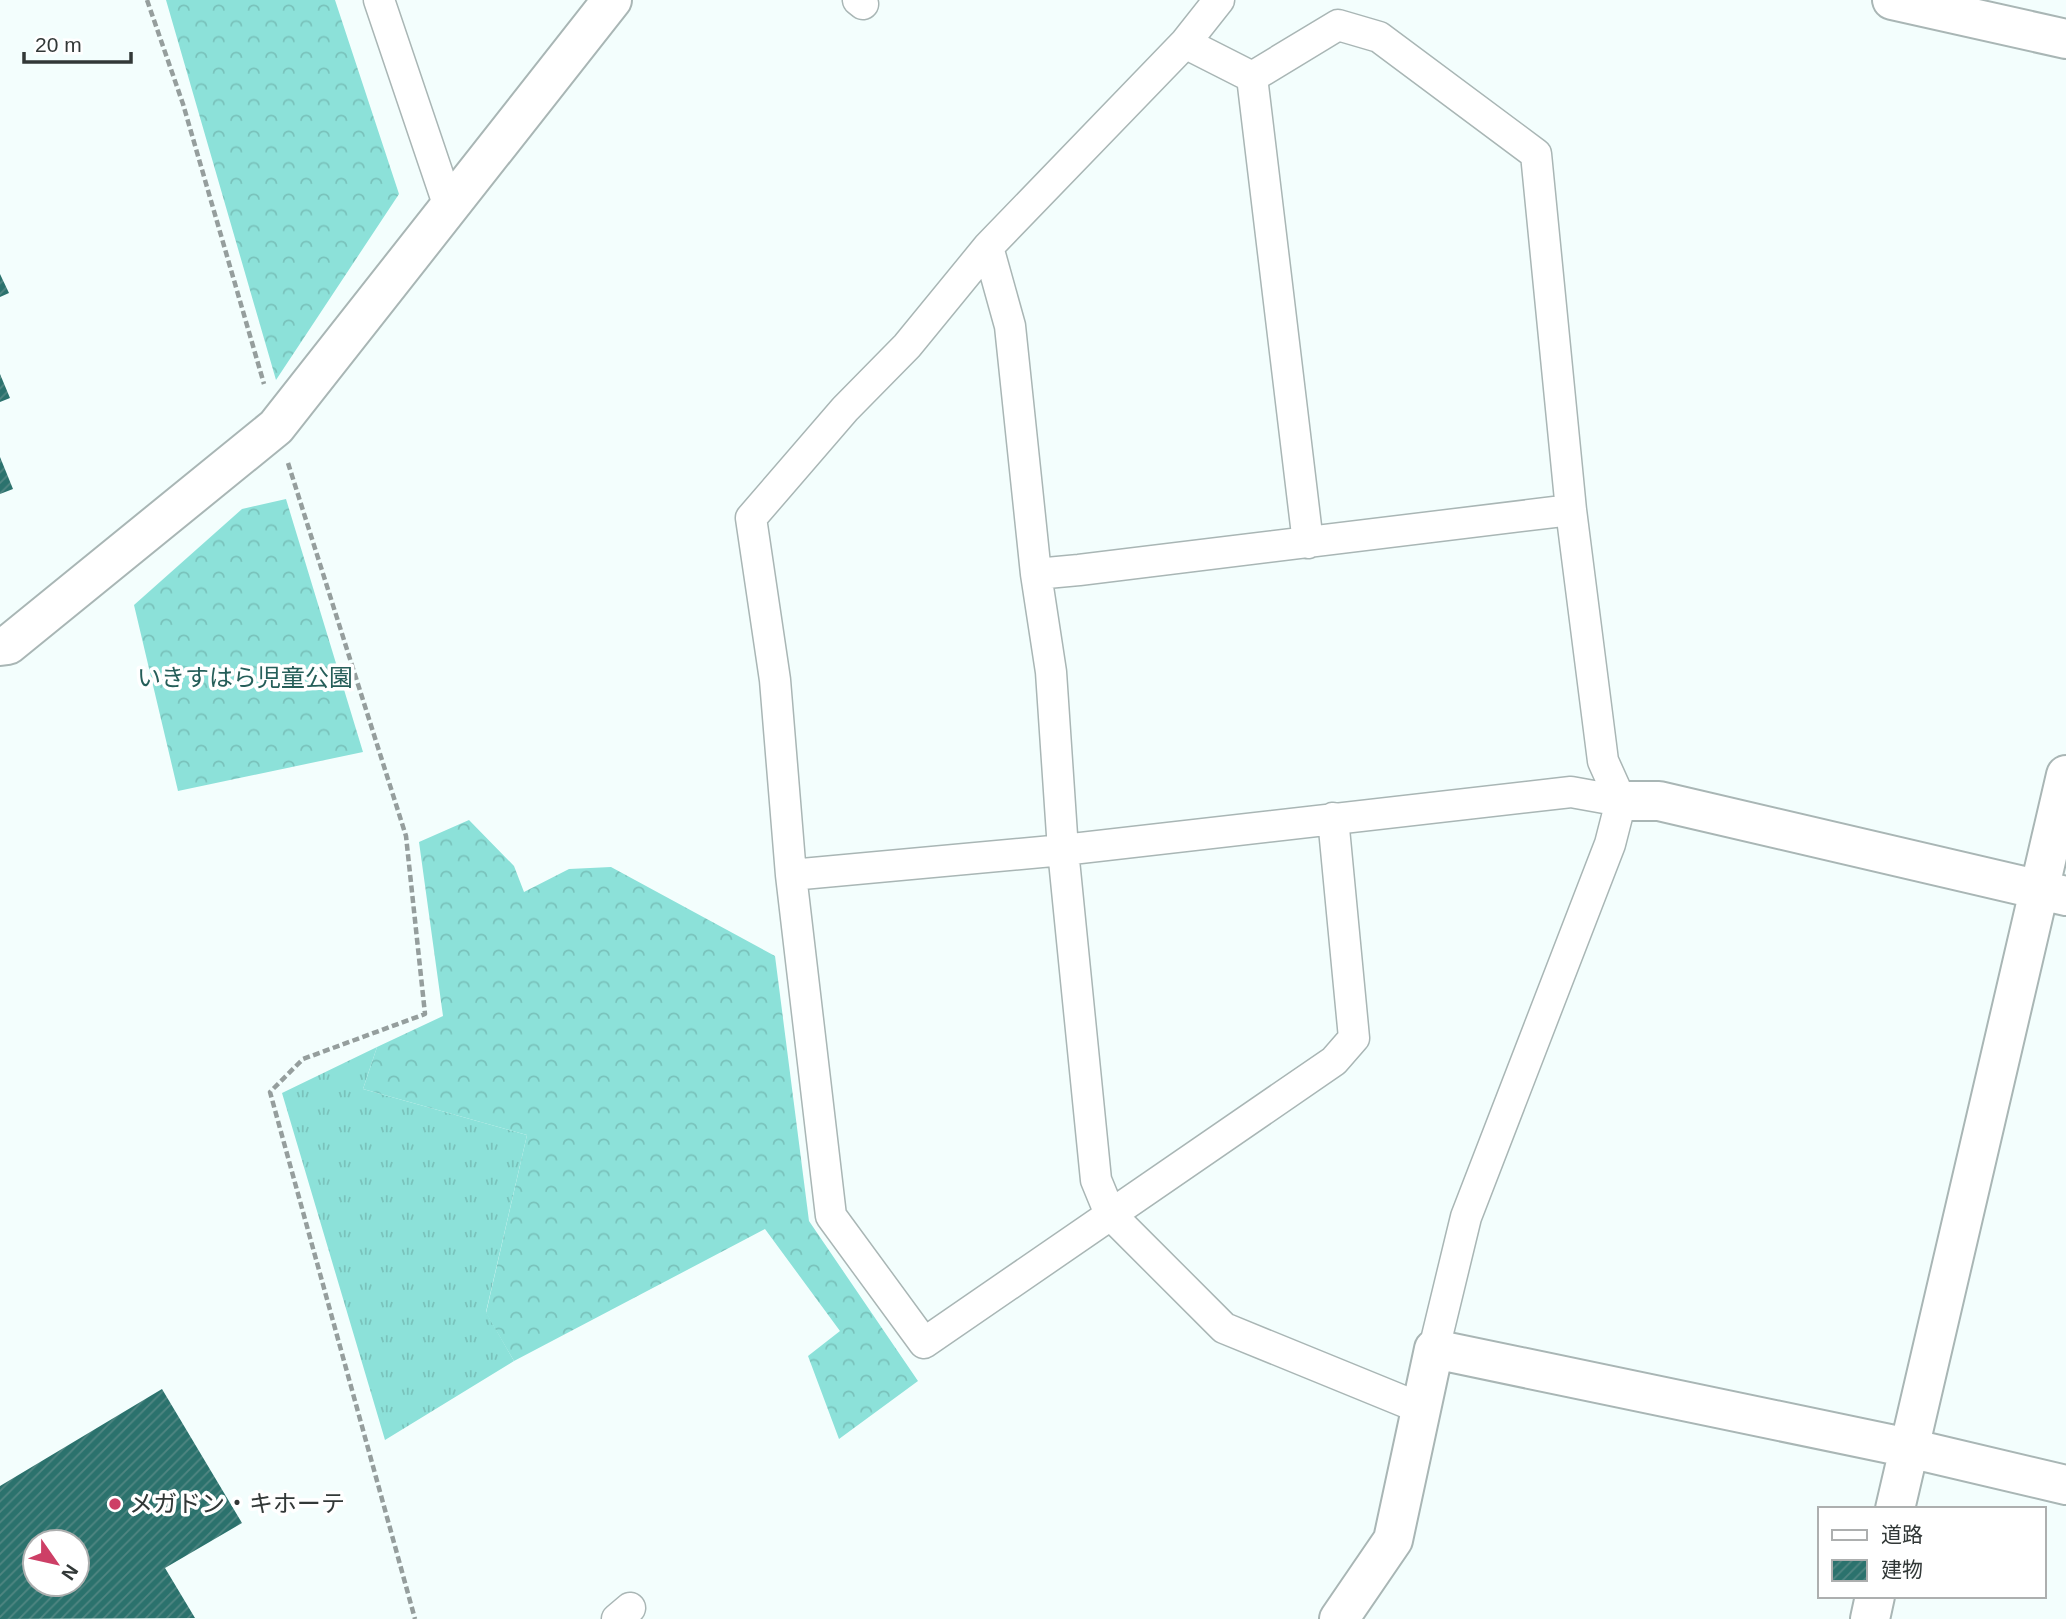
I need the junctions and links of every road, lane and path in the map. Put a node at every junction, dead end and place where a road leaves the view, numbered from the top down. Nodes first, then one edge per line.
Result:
1 (147, 0) edge
2 (379, 0) edge
3 (612, 0) edge
4 (1219, 0) edge
5 (1892, 0) edge
6 (2066, 39) edge
7 (1185, 43) junction
8 (1252, 77) junction
9 (449, 208) junction
10 (988, 247) junction
11 (276, 427) junction
12 (1571, 510) junction
13 (1308, 543) junction
14 (1036, 573) junction
15 (0, 646) edge
16 (2066, 775) edge
17 (1621, 801) junction
18 (1333, 818) junction
19 (1063, 850) junction
20 (791, 875) junction
21 (2053, 893) edge
22 (1110, 1214) junction
23 (1434, 1349) junction
24 (1420, 1408) junction
25 (1909, 1448) junction
26 (2066, 1486) edge
27 (1895, 1507) edge
28 (1875, 1598) edge
29 (415, 1619) edge
30 (1339, 1619) edge
31 (1870, 1619) edge

1 - 11 path
2 - 9 street
3 - 9 street
4 - 7 street
5 - 6 street
7 - 8 street
7 - 10 street
8 - 12 street
8 - 13 street
9 - 11 street
10 - 14 street
10 - 20 street
11 - 15 street
11 - 29 path
12 - 13 street
12 - 17 street
13 - 14 street
14 - 19 street
16 - 21 street
17 - 18 street
17 - 21 street
17 - 23 street
18 - 19 street
18 - 22 street
19 - 20 street
19 - 22 street
20 - 22 street
21 - 25 street
22 - 24 street
23 - 24 street
23 - 25 street
24 - 30 street
25 - 26 street
25 - 27 street
28 - 31 street

